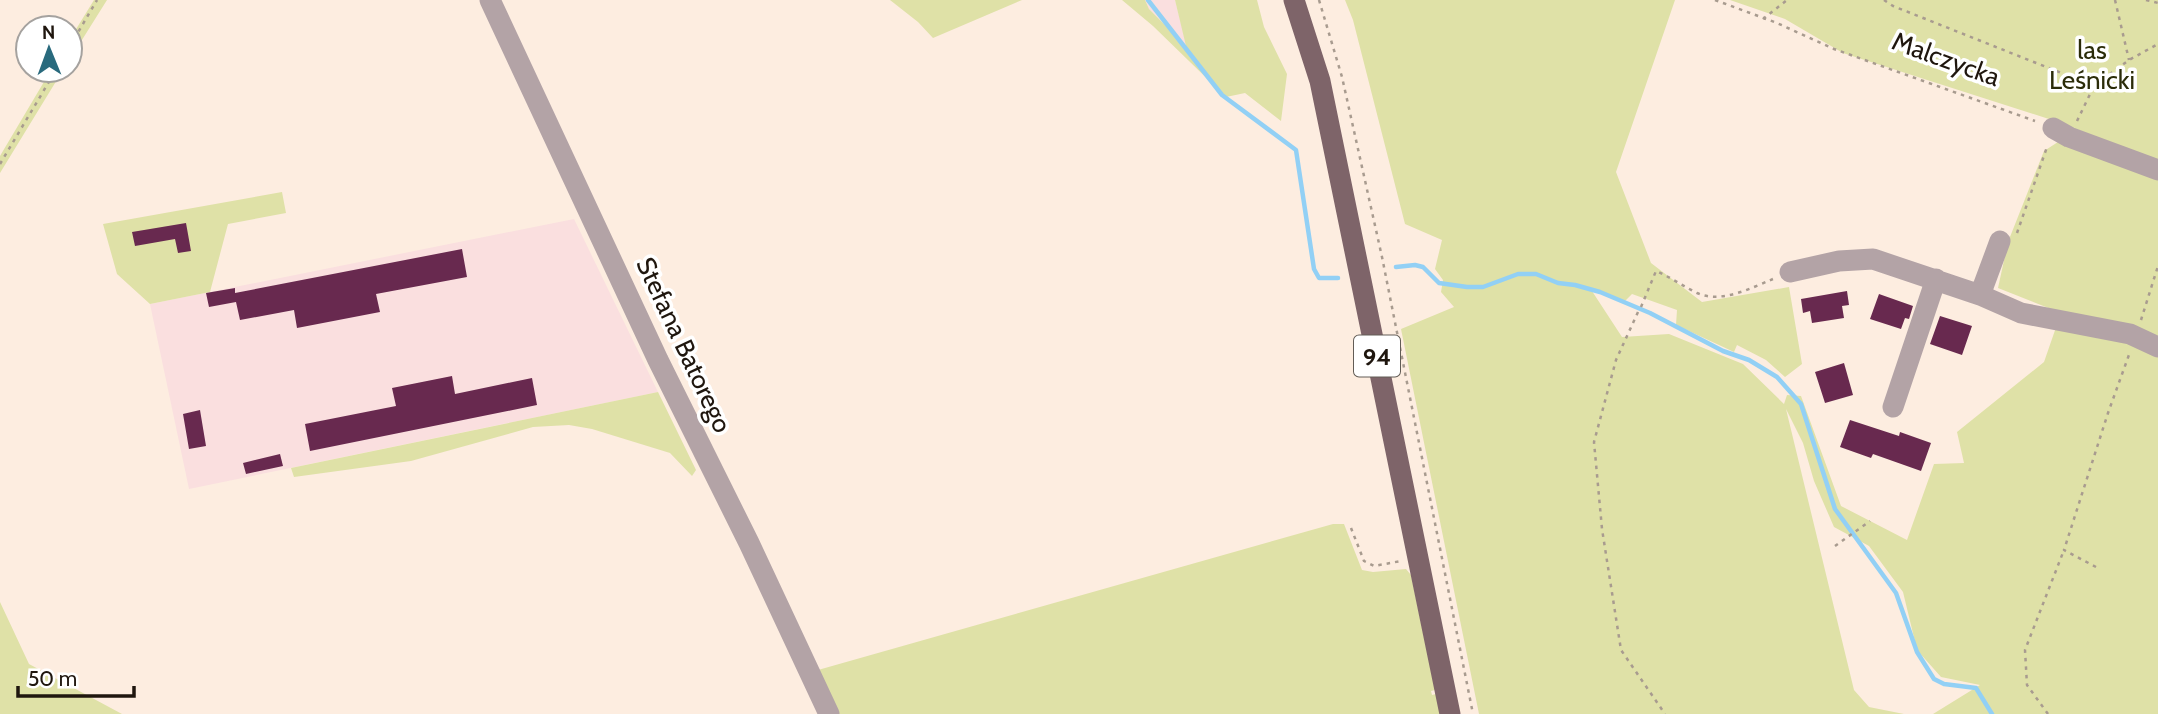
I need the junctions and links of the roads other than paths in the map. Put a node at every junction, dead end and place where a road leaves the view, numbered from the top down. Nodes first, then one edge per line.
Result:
1 (490, 0) edge
2 (1294, 0) edge
3 (2061, 132) road end
4 (2158, 170) edge
5 (1998, 246) road end
6 (1790, 272) road end
7 (1937, 279) junction
8 (1980, 295) junction
9 (2158, 347) edge
10 (1893, 407) dead end
11 (829, 714) edge
12 (1450, 714) edge

1 - 11 street, Stefana Batorego
2 - 12 main road, 94
3 - 4 street
5 - 8 street
6 - 7 street
7 - 8 street
7 - 10 street
8 - 9 street

